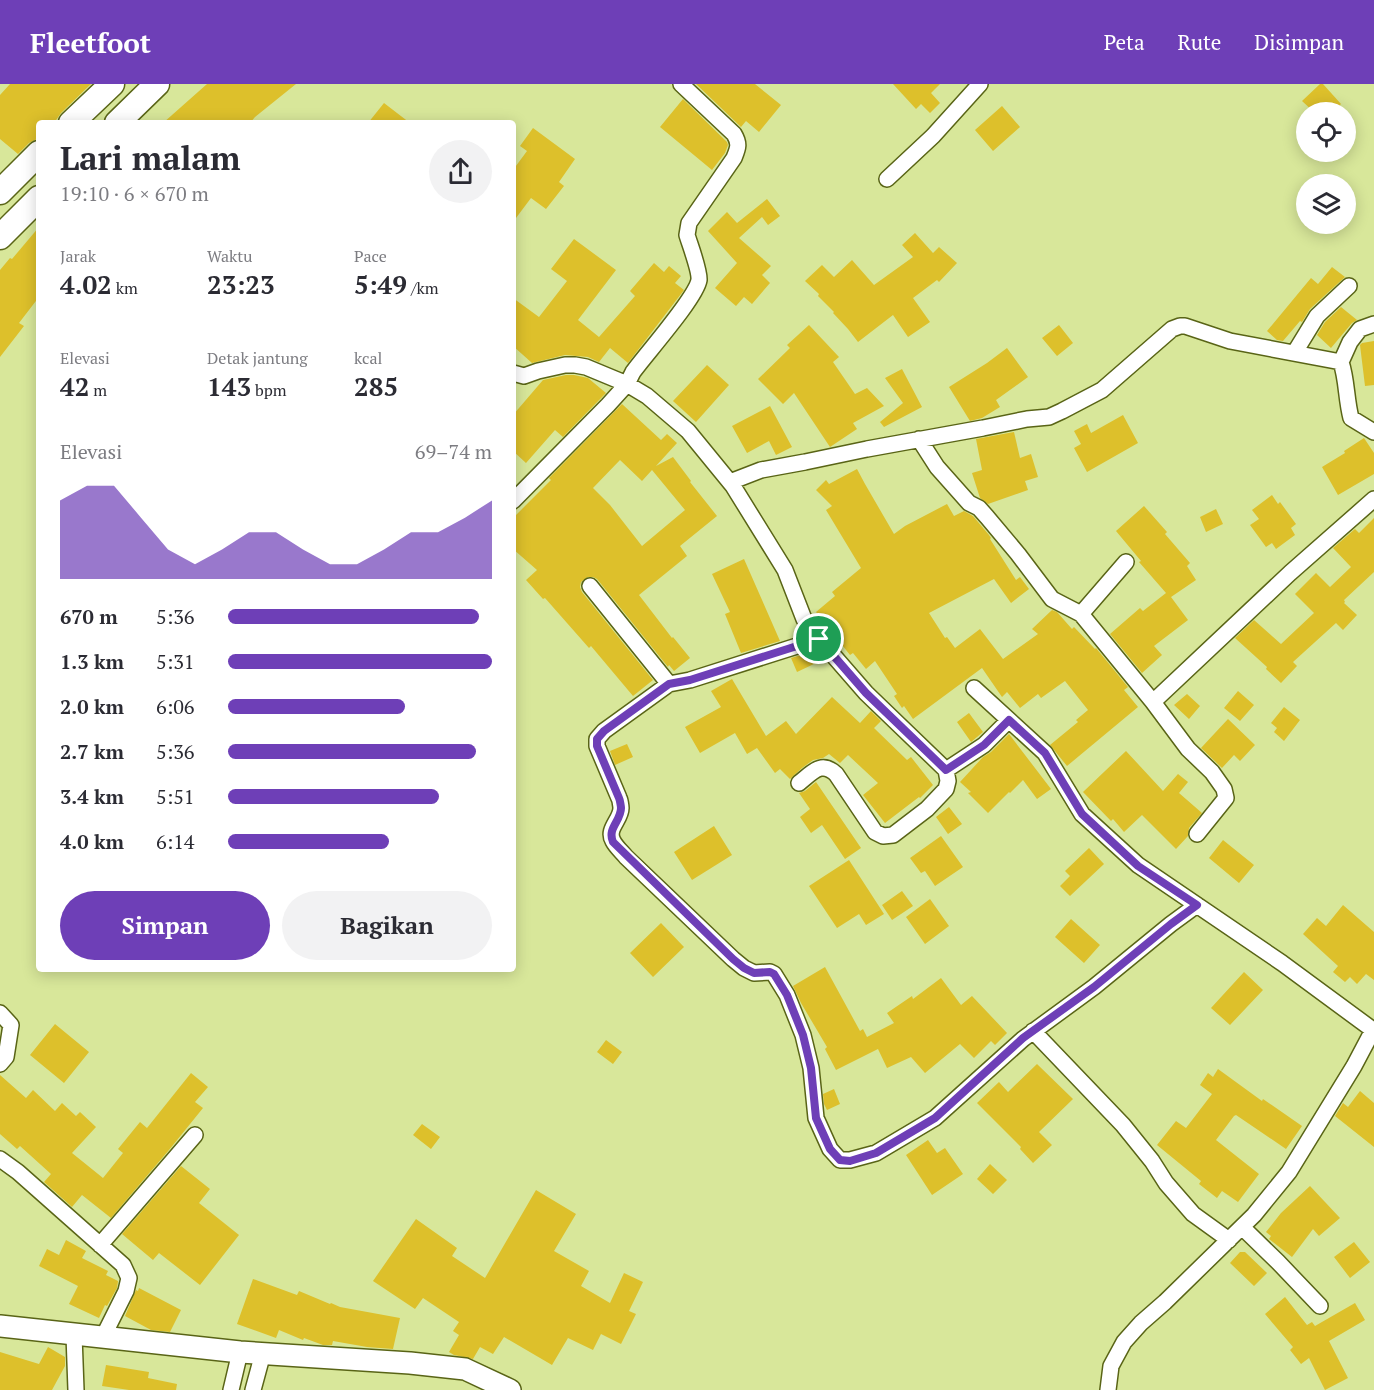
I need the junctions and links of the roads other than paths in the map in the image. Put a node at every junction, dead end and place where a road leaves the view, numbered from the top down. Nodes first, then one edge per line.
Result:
1 (112, 84) edge
2 (158, 84) edge
3 (681, 84) edge
4 (980, 84) edge
5 (73, 120) edge
6 (120, 120) edge
7 (36, 156) edge
8 (887, 179) dead end
9 (0, 192) edge
10 (36, 201) edge
11 (0, 237) edge
12 (1349, 286) dead end
13 (1374, 324) edge
14 (1294, 352) junction
15 (1341, 362) junction
16 (516, 374) edge
17 (627, 384) junction
18 (1374, 432) edge
19 (919, 439) junction
20 (730, 482) junction
21 (516, 498) edge
22 (1374, 500) edge
23 (1126, 562) dead end
24 (590, 586) dead end
25 (1081, 614) junction
26 (819, 639) junction
27 (669, 684) junction
28 (974, 688) dead end
29 (1153, 702) junction
30 (1009, 720) junction
31 (946, 770) junction
32 (800, 783) dead end
33 (1197, 834) dead end
34 (1197, 905) junction
35 (0, 1013) edge
36 (1374, 1030) edge
37 (1034, 1031) junction
38 (0, 1064) edge
39 (195, 1135) dead end
40 (0, 1159) edge
41 (1242, 1227) junction
42 (1229, 1240) junction
43 (100, 1245) junction
44 (1320, 1306) dead end
45 (0, 1326) edge
46 (74, 1335) junction
47 (103, 1337) junction
48 (240, 1352) junction
49 (263, 1353) junction
50 (76, 1390) edge
51 (231, 1390) edge
52 (253, 1390) edge
53 (510, 1390) edge
54 (1108, 1390) edge

1 - 5 highway
2 - 6 highway
3 - 17 street
4 - 8 street
7 - 9 highway
10 - 11 highway
12 - 14 street
13 - 15 street
14 - 15 street
14 - 19 street
15 - 18 street
16 - 17 street
17 - 20 street
17 - 21 street
19 - 20 street
19 - 25 street
20 - 26 street
22 - 29 street
23 - 25 street
24 - 27 street
25 - 29 street
26 - 27 street
26 - 31 street
27 - 37 street
28 - 30 street
29 - 33 street
30 - 31 street
30 - 34 street
31 - 32 street
34 - 36 street
34 - 37 street
35 - 38 street
36 - 41 street
37 - 42 street
39 - 43 street
40 - 43 street
41 - 42 street
41 - 44 street
42 - 54 street
43 - 47 street
45 - 46 main road
46 - 47 main road
46 - 50 street
47 - 48 main road
48 - 49 main road
48 - 51 street
49 - 52 street
49 - 53 main road

